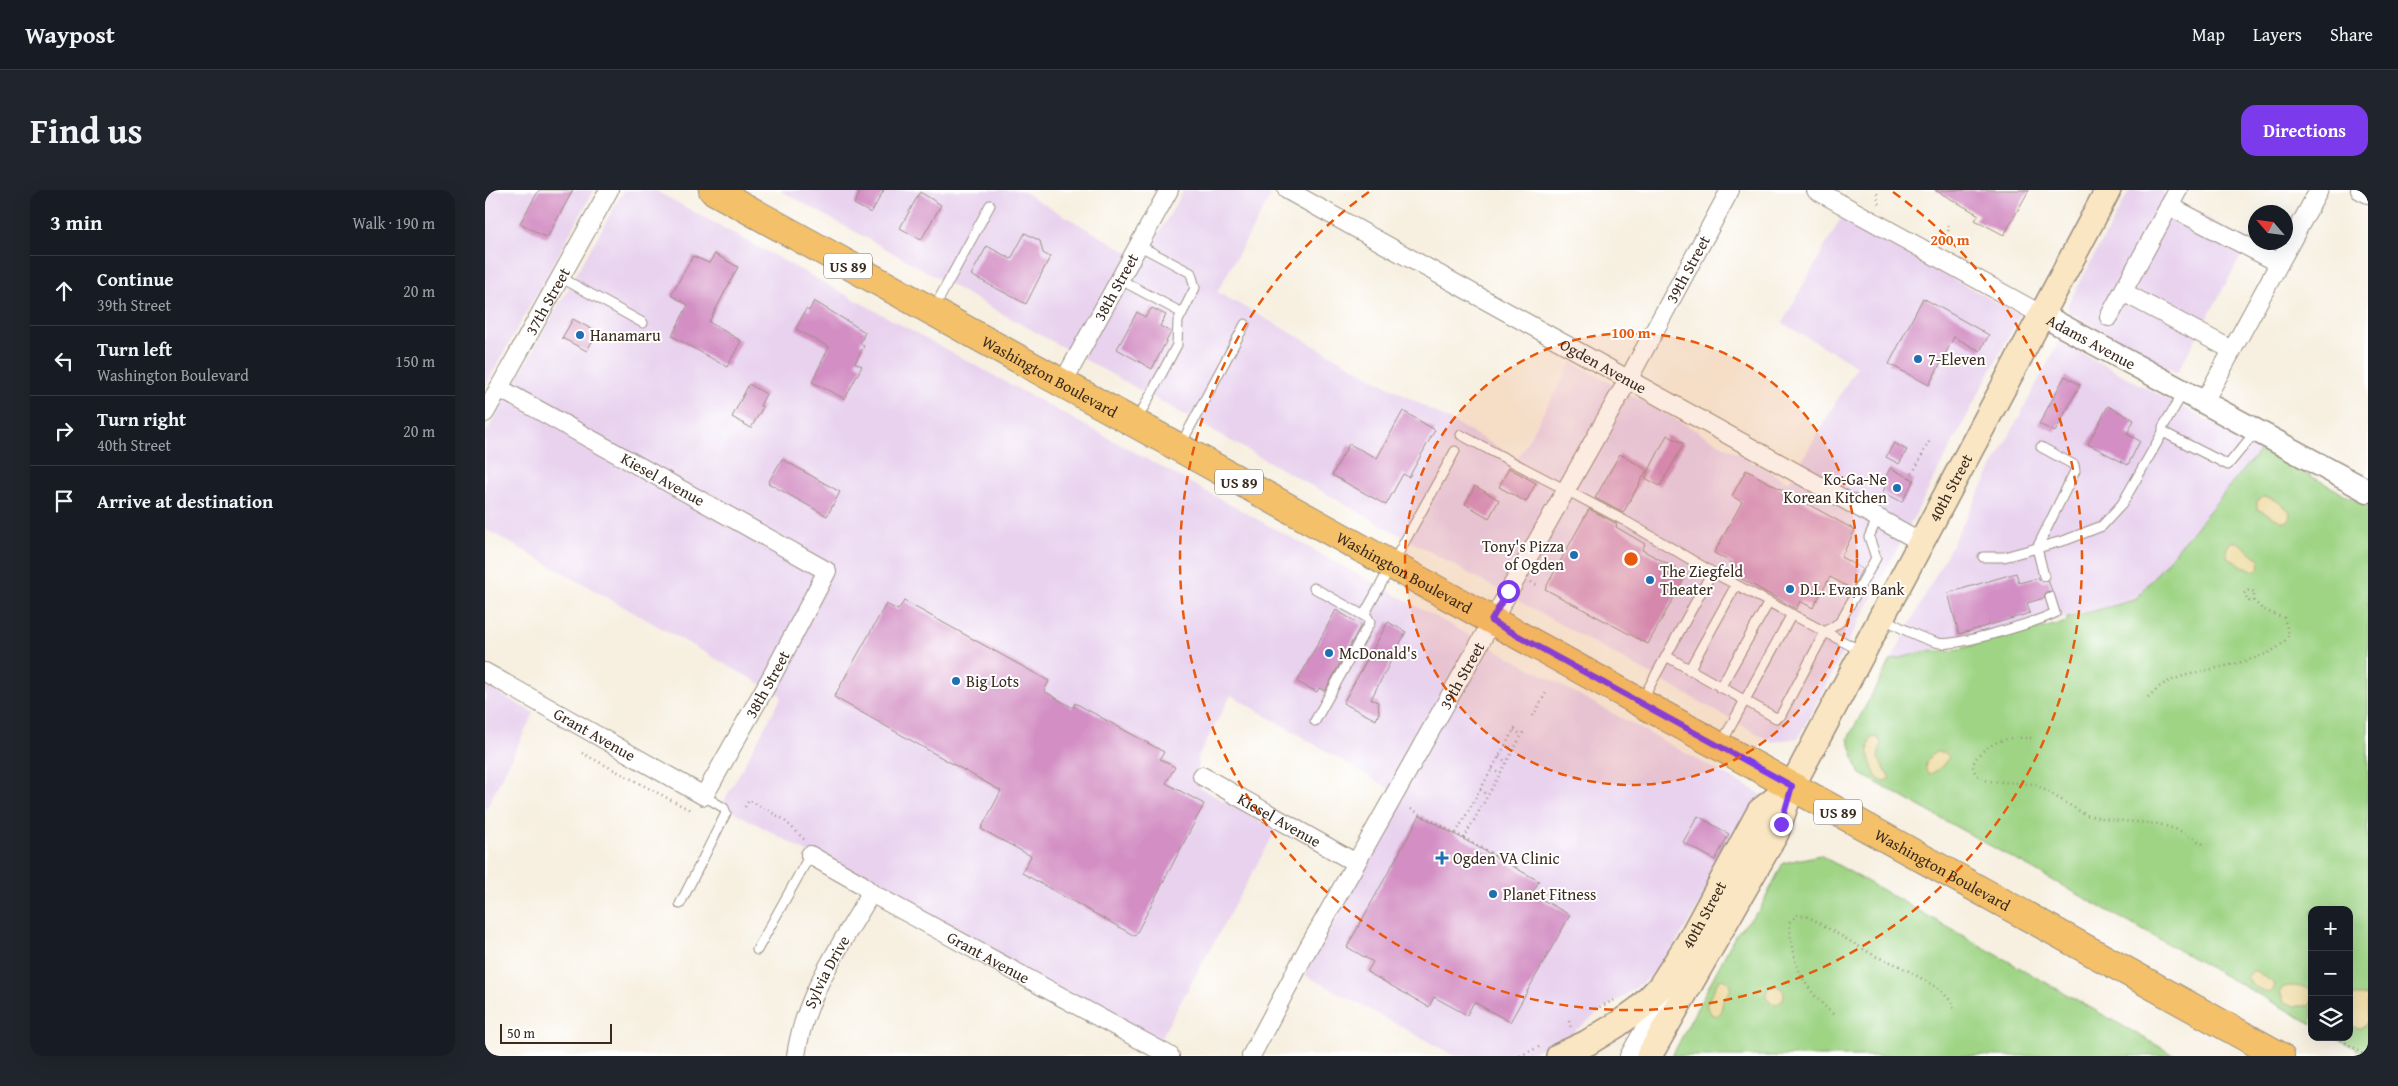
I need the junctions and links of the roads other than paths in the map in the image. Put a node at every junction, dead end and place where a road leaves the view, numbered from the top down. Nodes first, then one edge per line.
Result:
1 (609, 190) edge
2 (713, 190) edge
3 (1169, 190) edge
4 (1287, 190) edge
5 (1730, 190) edge
6 (1816, 190) edge
7 (2108, 190) edge
8 (2177, 190) edge
9 (2319, 190) edge
10 (2360, 190) edge
11 (2368, 194) edge
12 (990, 204) dead end
13 (2169, 206) junction
14 (1138, 245) junction
15 (2279, 263) junction
16 (561, 277) junction
17 (1119, 279) junction
18 (2123, 292) junction
19 (932, 312) junction
20 (1182, 313) junction
21 (2042, 315) junction
22 (2109, 317) dead end
23 (643, 324) dead end
24 (1245, 324) dead end
25 (2232, 350) junction
26 (1629, 378) junction
27 (1062, 384) junction
28 (499, 388) junction
29 (2184, 392) junction
30 (2204, 402) junction
31 (485, 413) edge
32 (1135, 424) junction
33 (2256, 431) junction
34 (2163, 432) junction
35 (1461, 435) dead end
36 (1178, 448) junction
37 (2041, 448) dead end
38 (1455, 451) dead end
39 (1565, 491) junction
40 (2368, 492) edge
41 (1878, 517) junction
42 (1921, 542) junction
43 (2037, 548) junction
44 (1983, 557) dead end
45 (1391, 565) junction
46 (827, 571) joint
47 (1712, 572) junction
48 (2044, 576) dead end
49 (1736, 585) junction
50 (1314, 588) dead end
51 (2050, 597) dead end
52 (1769, 602) junction
53 (1793, 614) junction
54 (1368, 618) junction
55 (1883, 618) junction
56 (1491, 621) junction
57 (1825, 632) junction
58 (1863, 653) junction
59 (1666, 656) junction
60 (1689, 670) junction
61 (485, 672) edge
62 (1720, 688) junction
63 (1641, 702) junction
64 (1744, 702) junction
65 (1315, 721) dead end
66 (1720, 746) junction
67 (1202, 776) dead end
68 (1792, 786) junction
69 (703, 796) junction
70 (809, 848) joint
71 (1356, 863) junction
72 (871, 893) junction
73 (680, 904) dead end
74 (757, 950) dead end
75 (1676, 963) junction
76 (1591, 1049) edge
77 (796, 1056) edge
78 (1170, 1056) edge
79 (1251, 1056) edge
80 (1559, 1056) edge
81 (1629, 1056) edge
82 (1649, 1056) edge
83 (2280, 1056) edge

1 - 16 street, 37th Street
2 - 19 main road, Washington Boulevard / US 89
3 - 14 street, 38th Street
4 - 26 street, Ogden Avenue
5 - 26 street, 39th Street
6 - 21 street, Adams Avenue
7 - 21 main road, 40th Street
8 - 13 street
9 - 15 street
10 - 11 street
12 - 19 lane
13 - 15 street
13 - 18 street
14 - 17 street, 38th Street
14 - 20 lane
15 - 25 street
16 - 23 lane
16 - 28 street, 37th Street
17 - 20 lane
17 - 27 street, 38th Street
18 - 22 street
18 - 25 street
19 - 27 main road, Washington Boulevard / US 89
20 - 32 lane
21 - 29 street, Adams Avenue
21 - 42 main road, 40th Street
24 - 36 lane
25 - 30 street
26 - 39 street, 39th Street
26 - 41 street, Ogden Avenue
27 - 32 main road, Washington Boulevard / US 89
28 - 31 street, 37th Street
28 - 46 street, Kiesel Avenue
29 - 30 street, Adams Avenue
29 - 34 lane
30 - 33 street, Adams Avenue
32 - 36 main road, Washington Boulevard / US 89
33 - 34 lane
33 - 40 street, Adams Avenue
34 - 43 lane
35 - 39 lane
36 - 45 main road, Washington Boulevard / US 89
37 - 43 lane
38 - 45 lane
39 - 47 lane
39 - 56 street, 39th Street
41 - 42 street, Ogden Avenue
41 - 57 lane
42 - 55 main road, 40th Street
43 - 44 lane
43 - 48 lane
45 - 54 lane
45 - 56 main road, Washington Boulevard / US 89
46 - 69 street, 38th Street
47 - 49 lane
47 - 59 lane
49 - 52 lane
49 - 60 lane
50 - 54 lane
51 - 55 lane
52 - 53 lane
52 - 62 lane
53 - 57 lane
53 - 64 lane
54 - 65 lane
55 - 58 main road, 40th Street
56 - 63 main road, Washington Boulevard / US 89
56 - 71 street, 39th Street
57 - 58 lane
57 - 64 lane
58 - 68 main road, 40th Street
59 - 60 lane
59 - 63 lane
60 - 62 lane
61 - 69 street, Grant Avenue
62 - 64 lane
63 - 66 main road, Washington Boulevard / US 89
64 - 66 lane
66 - 68 main road, Washington Boulevard / US 89
67 - 71 street, Kiesel Avenue
68 - 75 main road, 40th Street
68 - 82 main road, 40th Street
68 - 83 main road, Washington Boulevard / US 89
69 - 73 lane
70 - 72 street, Grant Avenue
70 - 74 lane
71 - 79 street, 39th Street
72 - 77 street, Sylvia Drive
72 - 78 street, Grant Avenue
75 - 76 main road
75 - 81 street, 40th Street
76 - 80 main road

